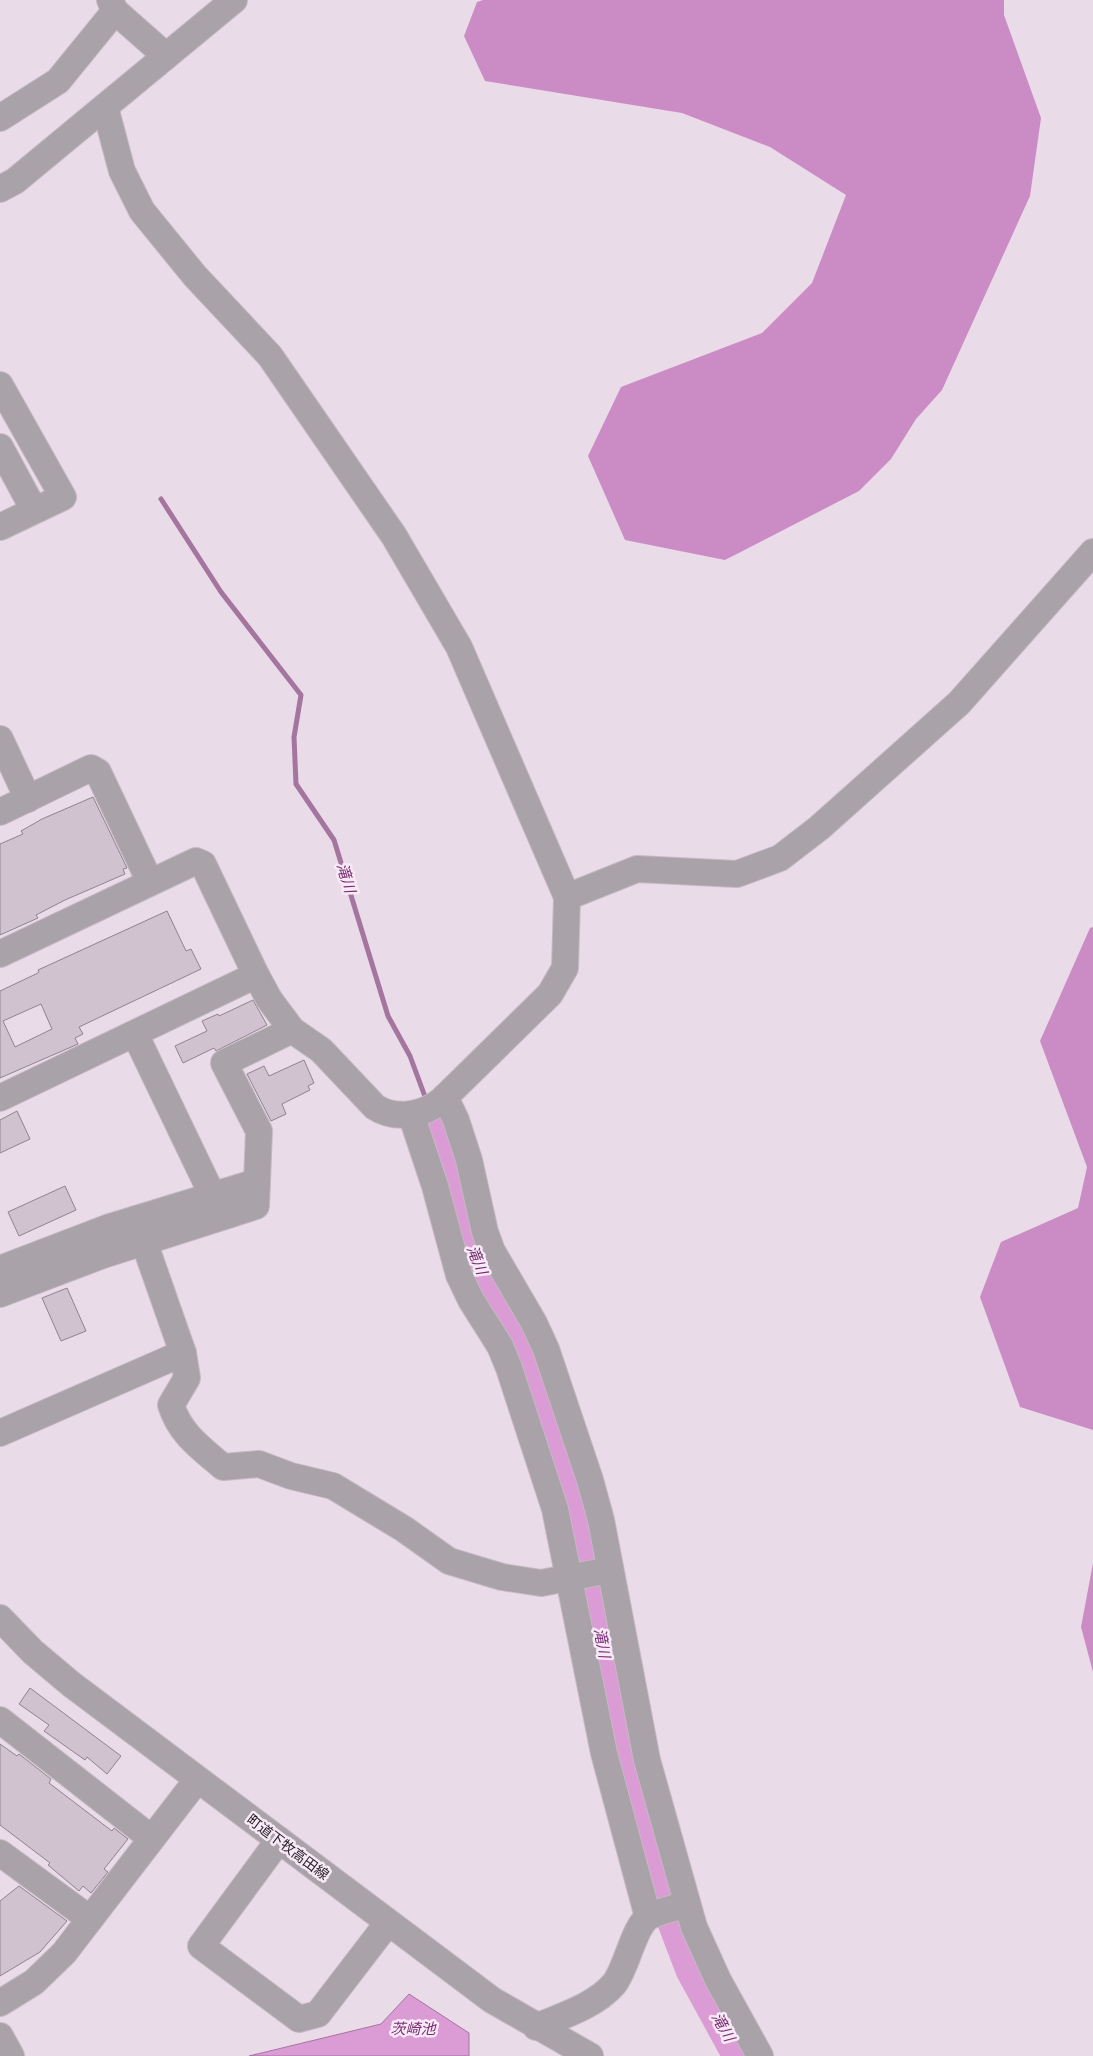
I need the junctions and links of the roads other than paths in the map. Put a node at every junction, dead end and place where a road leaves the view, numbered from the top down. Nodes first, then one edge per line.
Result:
1 (234, 0) edge
2 (113, 5) edge
3 (166, 56) junction
4 (105, 107) junction
5 (0, 118) edge
6 (0, 189) edge
7 (0, 385) edge
8 (0, 447) edge
9 (34, 510) junction
10 (0, 527) edge
11 (1093, 552) edge
12 (0, 739) edge
13 (28, 799) junction
14 (0, 812) edge
15 (150, 882) junction
16 (567, 897) junction
17 (0, 954) edge
18 (256, 974) junction
19 (292, 1030) junction
20 (135, 1034) junction
21 (0, 1098) edge
22 (440, 1101) junction
23 (411, 1114) junction
24 (473, 1176) junction
25 (435, 1186) junction
26 (217, 1206) junction
27 (140, 1231) junction
28 (0, 1269) edge
29 (0, 1294) edge
30 (183, 1353) junction
31 (0, 1433) edge
32 (610, 1570) junction
33 (569, 1579) junction
34 (0, 1618) edge
35 (0, 1720) edge
36 (197, 1780) junction
37 (151, 1838) junction
38 (279, 1840) junction
39 (2, 1861) edge
40 (687, 1904) junction
41 (648, 1917) junction
42 (90, 1920) junction
43 (387, 1924) junction
44 (0, 2003) edge
45 (536, 2027) junction
46 (0, 2036) edge
47 (11, 2056) edge
48 (590, 2056) edge
49 (760, 2056) edge

1 - 3 street
2 - 3 street
2 - 5 street
3 - 4 street
4 - 6 street
4 - 16 street
7 - 9 street
8 - 9 street
9 - 10 street
11 - 16 street
12 - 13 street
13 - 14 street
13 - 15 street
15 - 17 street
15 - 18 street
16 - 22 street
18 - 19 street
18 - 20 street
19 - 23 street
19 - 26 street
20 - 21 street
20 - 26 street
22 - 23 street
22 - 24 street
23 - 25 street
24 - 25 street
24 - 32 street
25 - 33 street
26 - 27 street
27 - 28 street
27 - 29 street
27 - 30 street
30 - 31 street
30 - 33 street
32 - 33 street
32 - 40 street
33 - 41 street
34 - 36 street, 町道下牧高田線
35 - 37 street
36 - 37 street
36 - 38 street, 町道下牧高田線
37 - 42 street
38 - 43 street, 町道下牧高田線
38 - 43 street
39 - 42 street
40 - 41 street
40 - 49 street
41 - 45 street
42 - 44 street
43 - 45 street, 町道下牧高田線
45 - 48 street, 町道下牧高田線
46 - 47 street

